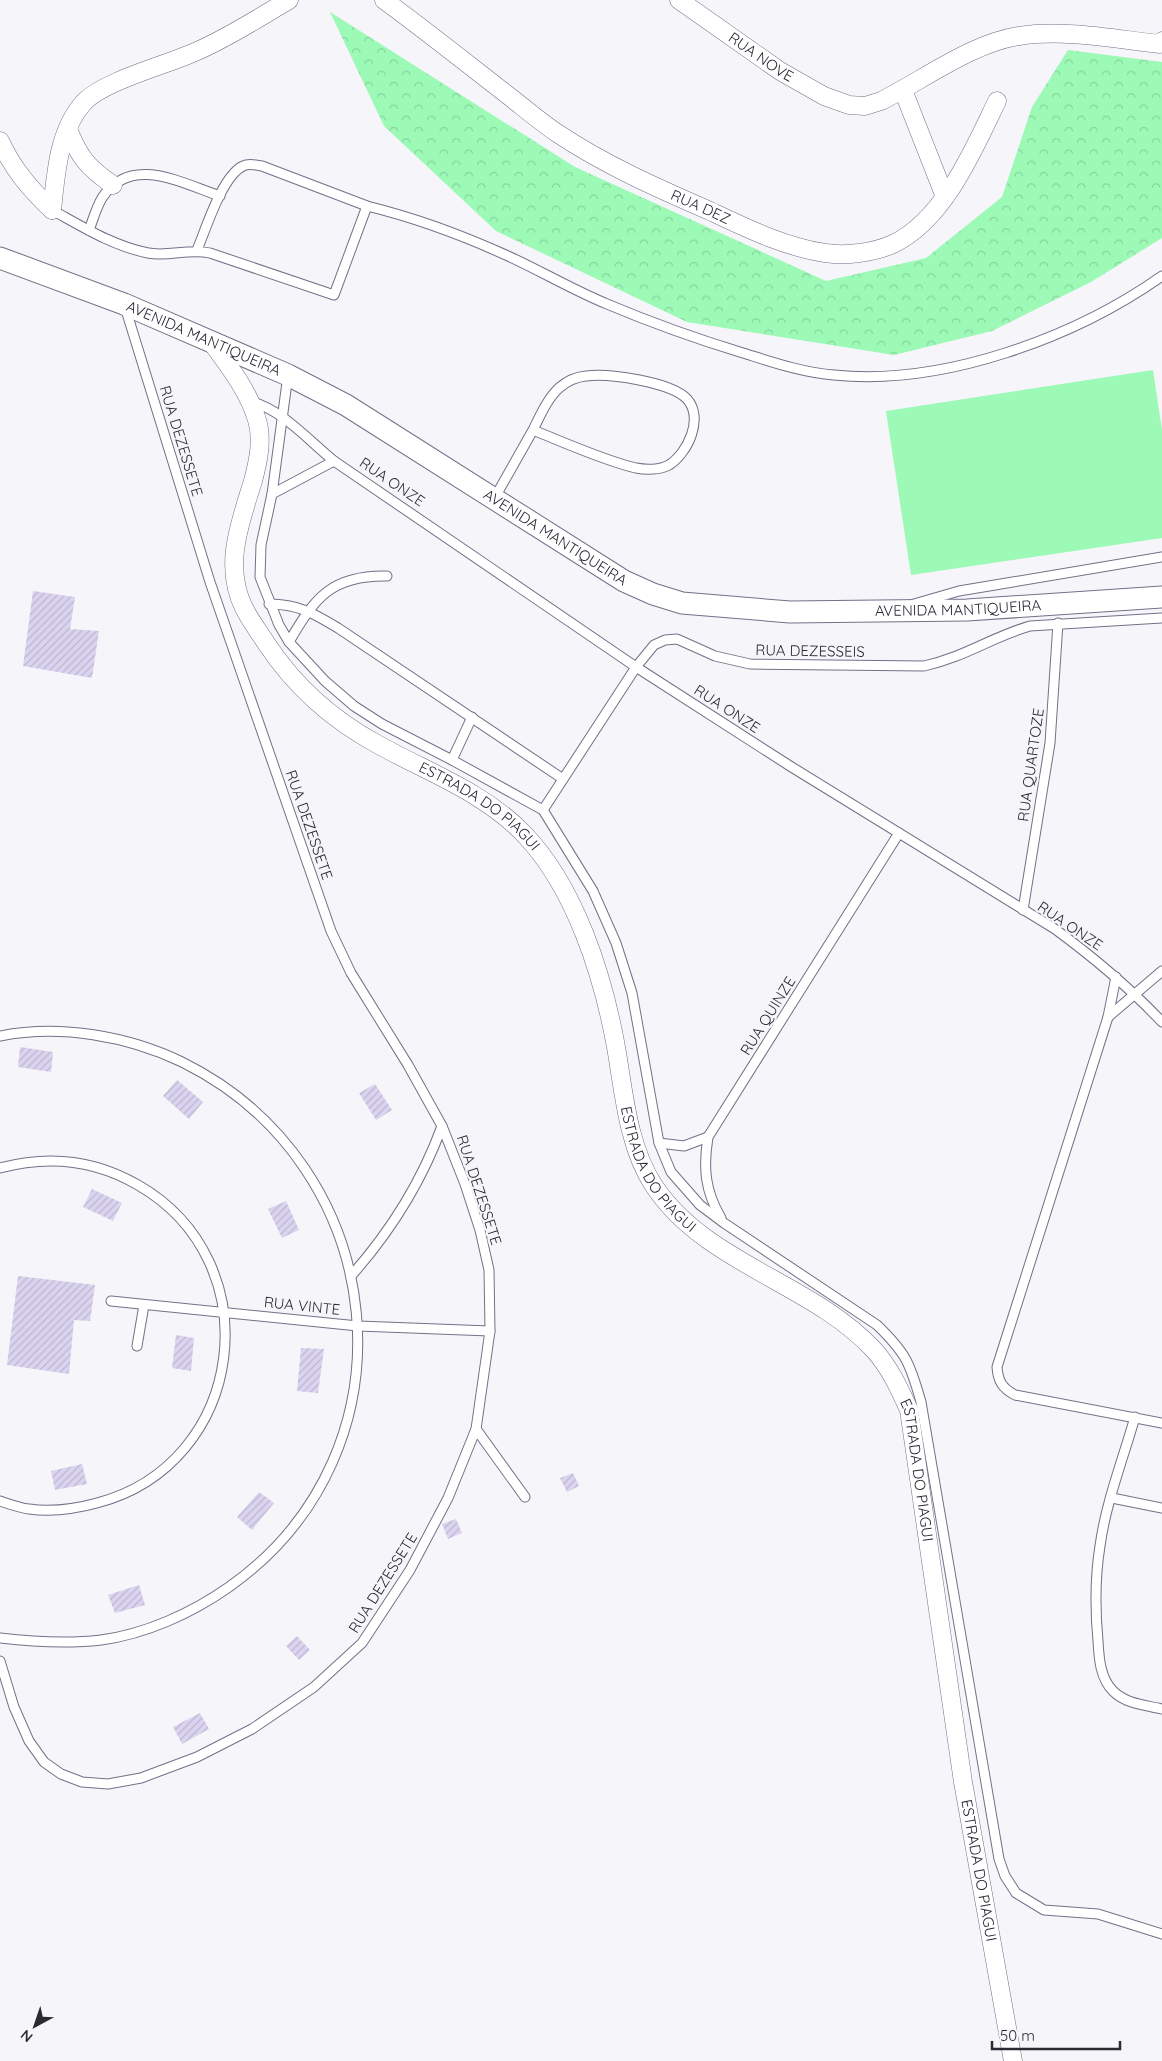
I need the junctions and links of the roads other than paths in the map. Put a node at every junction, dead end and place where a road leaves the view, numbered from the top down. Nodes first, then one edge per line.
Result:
1 (289, 0) edge
2 (384, 0) edge
3 (679, 0) edge
4 (1161, 43) edge
5 (903, 90) junction
6 (997, 101) dead end
7 (68, 129) junction
8 (0, 141) edge
9 (113, 185) junction
10 (220, 196) junction
11 (945, 197) junction
12 (367, 206) junction
13 (52, 210) junction
14 (89, 230) junction
15 (196, 250) junction
16 (0, 258) edge
17 (1161, 278) edge
18 (124, 304) junction
19 (212, 343) junction
20 (288, 375) junction
21 (249, 401) junction
22 (282, 417) junction
23 (532, 430) junction
24 (334, 461) junction
25 (272, 494) junction
26 (494, 499) junction
27 (1162, 557) edge
28 (387, 576) dead end
29 (1162, 597) edge
30 (269, 604) junction
31 (308, 610) junction
32 (893, 612) junction
33 (1162, 618) edge
34 (1058, 623) junction
35 (289, 642) junction
36 (636, 667) junction
37 (472, 717) junction
38 (452, 760) junction
39 (563, 779) junction
40 (543, 810) junction
41 (899, 833) junction
42 (1023, 910) junction
43 (1162, 971) edge
44 (1116, 977) junction
45 (1136, 995) junction
46 (1108, 1017) junction
47 (1162, 1022) edge
48 (0, 1036) edge
49 (442, 1126) junction
50 (708, 1137) junction
51 (659, 1143) junction
52 (0, 1168) edge
53 (724, 1223) junction
54 (352, 1276) junction
55 (111, 1301) dead end
56 (144, 1305) junction
57 (225, 1312) junction
58 (358, 1326) junction
59 (490, 1330) junction
60 (137, 1346) dead end
61 (1135, 1417) junction
62 (1162, 1423) edge
63 (476, 1429) junction
64 (525, 1497) dead end
65 (1112, 1498) junction
66 (0, 1502) edge
67 (1162, 1508) edge
68 (0, 1638) edge
69 (0, 1661) edge
70 (1162, 1709) edge
71 (1162, 1934) edge
72 (1013, 2061) edge

1 - 7 street
2 - 11 street, RUA DEZ
3 - 5 street, RUA NOVE
4 - 5 street
5 - 11 street
6 - 11 street, RUA DEZ
7 - 9 street
7 - 13 street
8 - 13 street
9 - 10 lane
9 - 14 lane
10 - 12 lane
10 - 15 lane
12 - 15 lane
12 - 17 lane
13 - 14 lane
14 - 15 lane
16 - 18 street, AVENIDA MANTIQUEIRA
18 - 19 street, AVENIDA MANTIQUEIRA
18 - 49 lane, RUA DEZESSETE
19 - 20 street, AVENIDA MANTIQUEIRA
19 - 21 street, ESTRADA DO PIAGUI
20 - 22 lane
20 - 26 street, AVENIDA MANTIQUEIRA
21 - 22 lane, RUA ONZE
21 - 72 street, ESTRADA DO PIAGUI
22 - 24 lane, RUA ONZE
22 - 25 lane
23 - 23 lane
23 - 26 lane
24 - 25 lane
24 - 36 lane, RUA ONZE
25 - 30 lane
26 - 32 street, AVENIDA MANTIQUEIRA
27 - 32 lane
28 - 31 lane
29 - 32 street, AVENIDA MANTIQUEIRA
30 - 31 lane
30 - 35 lane
31 - 35 lane
31 - 37 lane
33 - 34 lane, RUA DEZESSEIS
34 - 36 lane, RUA DEZESSEIS
34 - 42 lane, RUA QUARTOZE
35 - 38 lane
36 - 39 lane, RUA DEZESSEIS
36 - 41 lane, RUA ONZE
37 - 38 lane
37 - 39 lane
38 - 40 lane
39 - 40 lane, RUA DEZESSEIS
40 - 51 lane
41 - 42 lane, RUA ONZE
41 - 50 lane, RUA QUINZE
42 - 44 lane, RUA ONZE
43 - 45 lane
44 - 45 lane, RUA ONZE
44 - 46 lane
45 - 46 lane
45 - 47 lane, RUA ONZE
46 - 61 lane
48 - 54 lane
49 - 54 lane
49 - 59 lane, RUA DEZESSETE
50 - 51 lane
50 - 53 lane, RUA QUINZE
51 - 53 lane
52 - 57 lane
53 - 71 lane
54 - 58 lane
55 - 56 lane, RUA VINTE
56 - 57 lane, RUA VINTE
56 - 60 lane
57 - 58 lane, RUA VINTE
57 - 66 lane
58 - 59 lane, RUA VINTE
58 - 68 lane
59 - 63 lane, RUA DEZESSETE
61 - 62 lane
61 - 65 lane
63 - 64 lane
63 - 69 lane, RUA DEZESSETE
65 - 67 lane
65 - 70 lane

